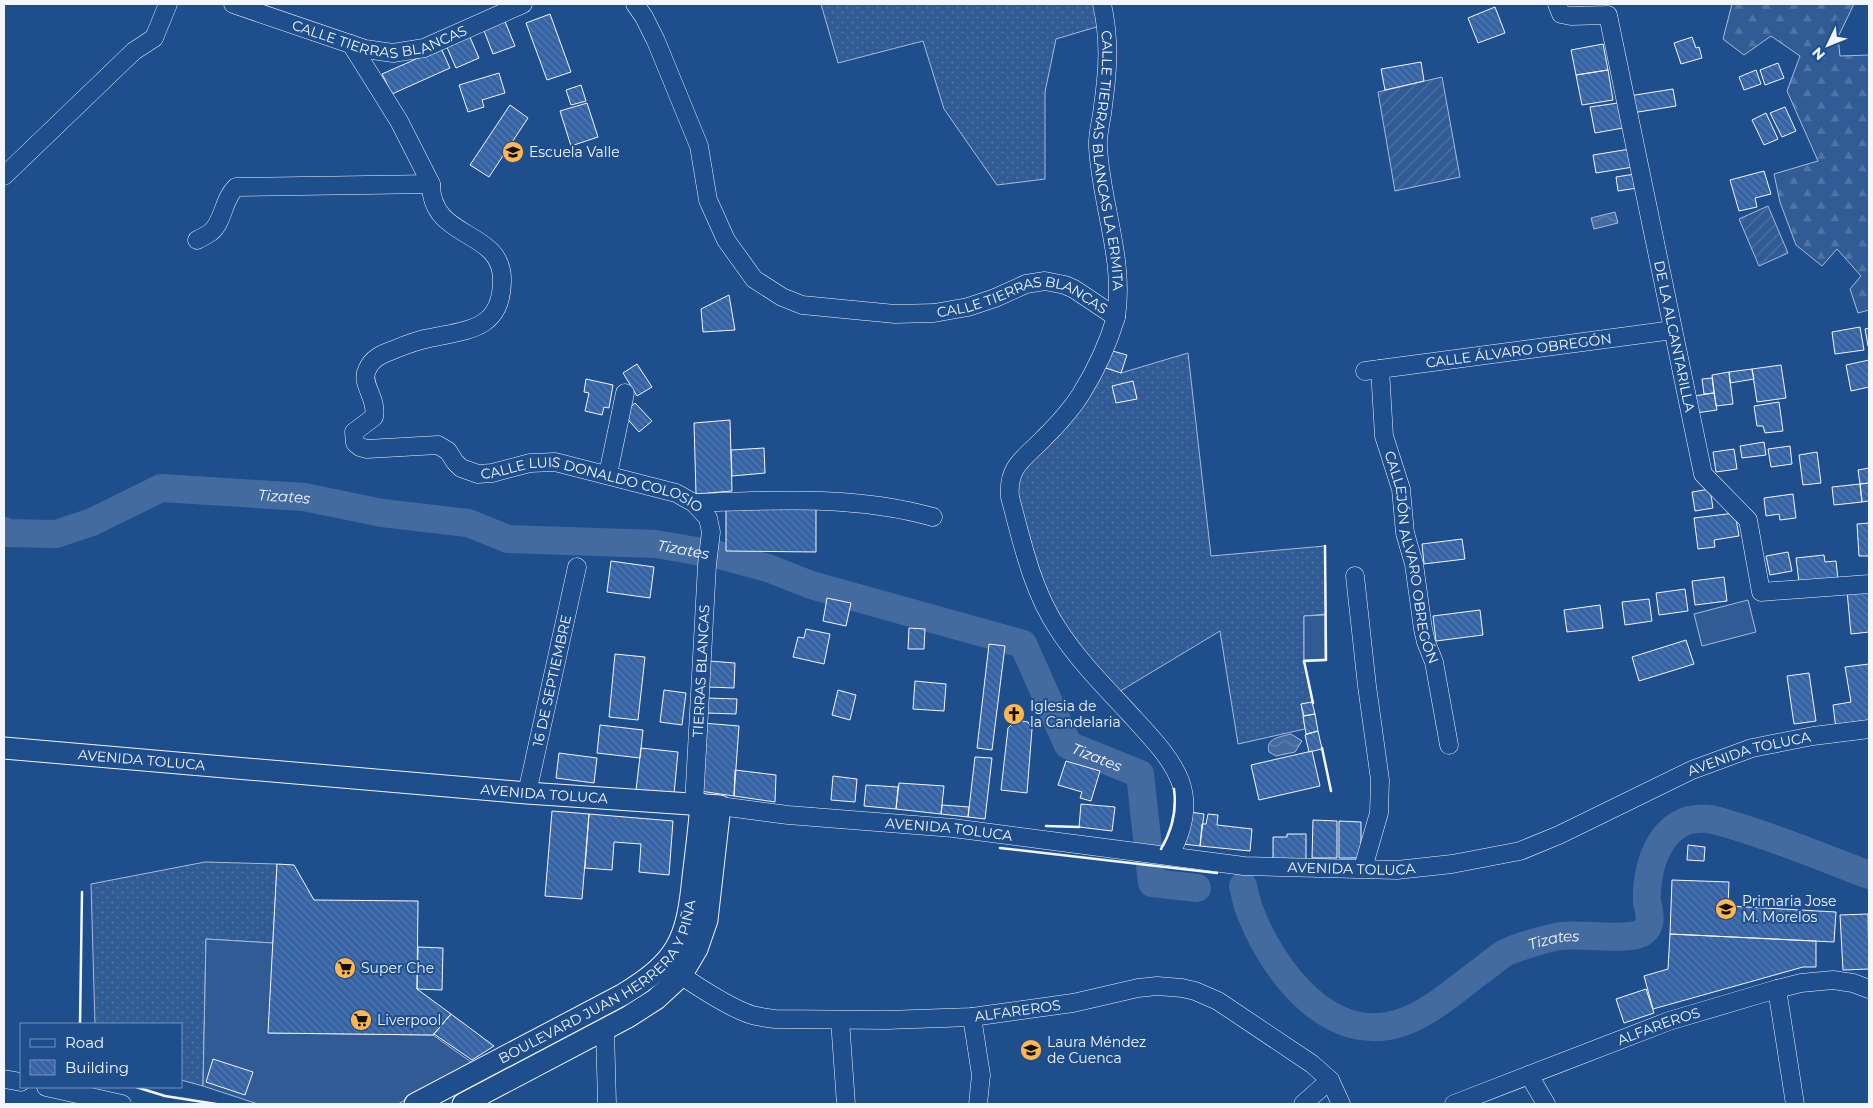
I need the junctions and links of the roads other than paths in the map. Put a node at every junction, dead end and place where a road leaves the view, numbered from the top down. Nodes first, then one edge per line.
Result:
1 (154, 4) edge
2 (168, 4) edge
3 (233, 4) edge
4 (523, 4) edge
5 (635, 4) edge
6 (1102, 4) edge
7 (1557, 4) edge
8 (154, 38) junction
9 (351, 44) junction
10 (4, 176) edge
11 (431, 184) junction
12 (196, 240) dead end
13 (1116, 317) junction
14 (1673, 330) junction
15 (1372, 370) joint
16 (625, 394) dead end
17 (608, 474) junction
18 (694, 503) junction
19 (934, 517) dead end
20 (710, 539) joint
21 (577, 567) dead end
22 (1355, 576) dead end
23 (1869, 584) edge
24 (1869, 729) edge
25 (1449, 745) dead end
26 (4, 748) edge
27 (528, 793) junction
28 (705, 805) junction
29 (1155, 854) junction
30 (1363, 868) junction
31 (673, 969) junction
32 (1777, 989) junction
33 (1869, 989) edge
34 (972, 1017) junction
35 (840, 1020) junction
36 (605, 1029) junction
37 (1530, 1075) junction
38 (4, 1079) edge
39 (1330, 1080) junction
40 (20, 1082) edge
41 (50, 1088) edge
42 (1466, 1102) edge
43 (122, 1104) edge
44 (415, 1104) edge
45 (463, 1104) edge
46 (607, 1104) edge
47 (846, 1104) edge
48 (978, 1104) edge
49 (1303, 1104) edge
50 (1341, 1104) edge
51 (1546, 1104) edge
52 (1796, 1104) edge

1 - 8 street
2 - 8 street
3 - 9 street, CALLE TIERRAS BLANCAS
4 - 9 street, CALLE TIERRAS BLANCAS
5 - 13 street, CALLE TIERRAS BLANCAS
6 - 13 street, CALLE TIERRAS BLANCAS LA ERMITA
7 - 14 street, DE LA ALCANTARILLA
8 - 10 street
9 - 11 street, CALLE LUIS DONALDO COLOSIO
11 - 12 street
11 - 17 street, CALLE LUIS DONALDO COLOSIO
13 - 29 street, CALLE TIERRAS BLANCAS
14 - 15 street, CALLE ÁLVARO OBREGÓN
14 - 23 street, DE LA ALCANTARILLA
15 - 25 street, CALLEJÓN ALVARO OBREGÓN
16 - 17 street
17 - 18 street, CALLE LUIS DONALDO COLOSIO
18 - 19 street
18 - 20 street, CALLE LUIS DONALDO COLOSIO
20 - 28 street, TIERRAS BLANCAS
21 - 27 street, 16 DE SEPTIEMBRE
22 - 30 street
24 - 30 street, AVENIDA TOLUCA
26 - 27 main road, AVENIDA TOLUCA
27 - 28 main road, AVENIDA TOLUCA
28 - 29 street, AVENIDA TOLUCA
28 - 31 main road, BOULEVARD JUAN HERRERA Y PIÑA
29 - 30 street, AVENIDA TOLUCA
31 - 35 street, ALFAREROS
31 - 36 main road, BOULEVARD JUAN HERRERA Y PIÑA
31 - 44 main road, BOULEVARD JUAN HERRERA Y PIÑA
32 - 33 street, ALFAREROS
32 - 37 street, ALFAREROS
32 - 52 street
34 - 35 street, ALFAREROS
34 - 39 street, ALFAREROS
34 - 48 street
35 - 47 street
36 - 45 main road, BOULEVARD JUAN HERRERA Y PIÑA
36 - 46 street
37 - 42 street, ALFAREROS
37 - 51 street
38 - 40 street
39 - 49 street
39 - 50 street, ALFAREROS
41 - 43 street

